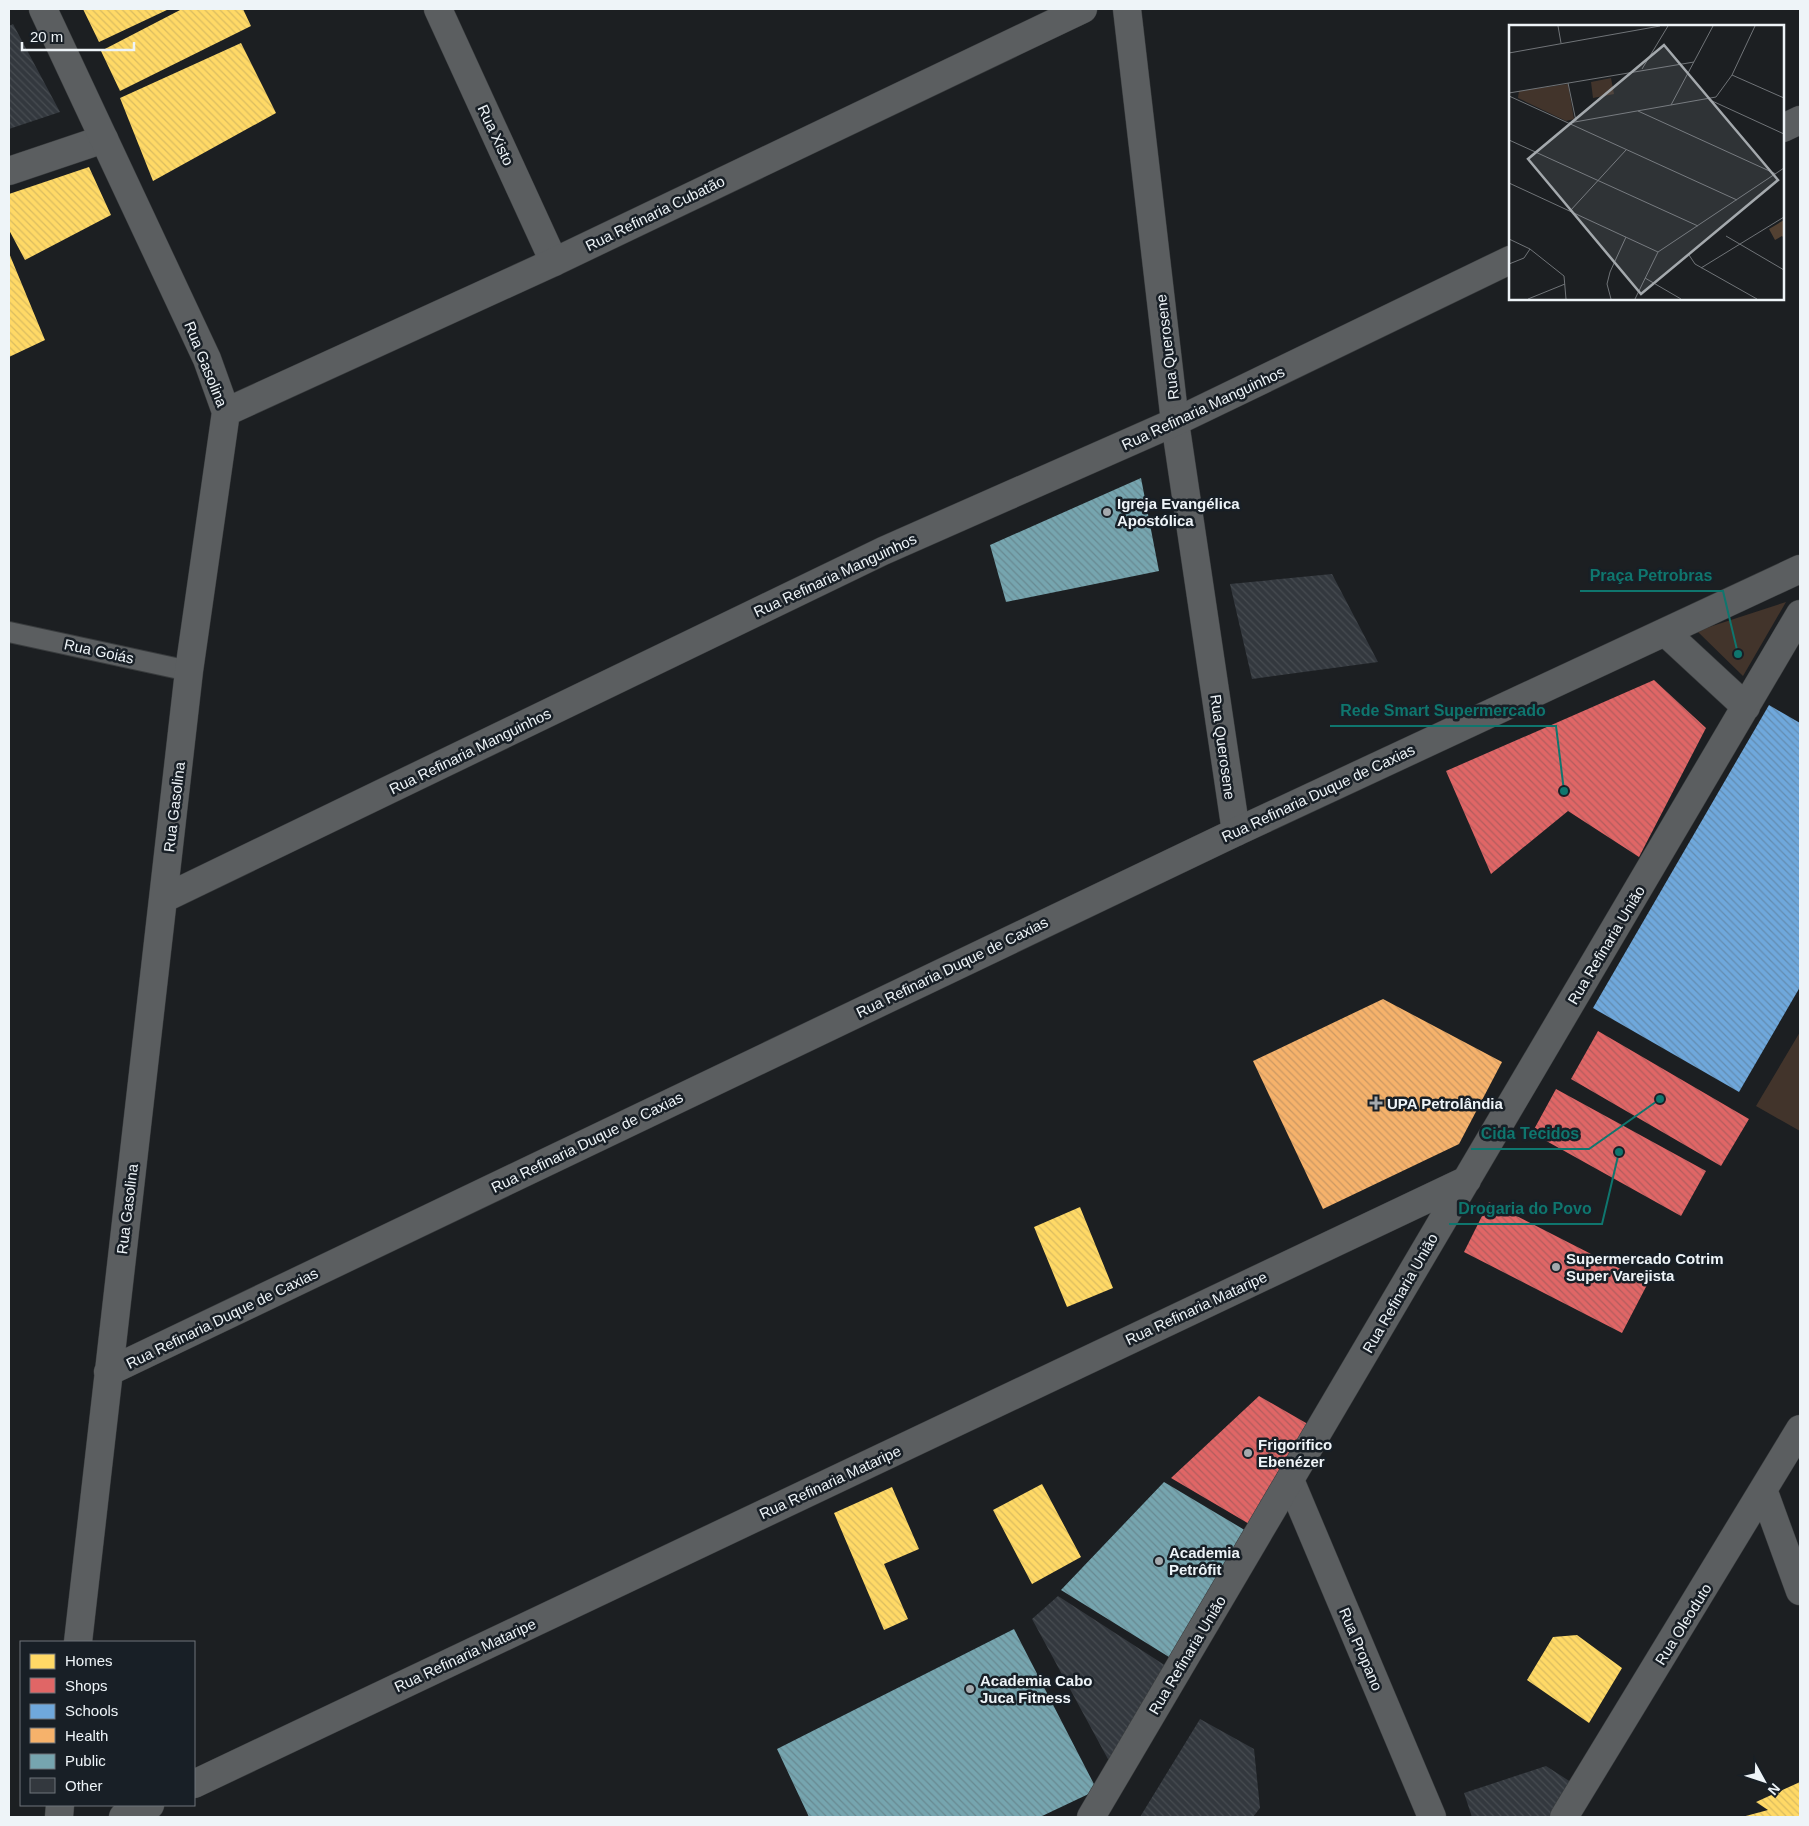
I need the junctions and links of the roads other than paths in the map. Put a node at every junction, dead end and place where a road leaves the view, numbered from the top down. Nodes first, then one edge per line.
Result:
1 (43, 9) edge
2 (438, 9) edge
3 (1083, 9) edge
4 (1127, 9) edge
5 (1800, 120) edge
6 (1784, 128) edge
7 (104, 139) junction
8 (9, 171) edge
9 (1509, 260) edge
10 (554, 262) junction
11 (226, 412) junction
12 (1175, 422) junction
13 (1800, 569) edge
14 (1798, 623) edge
15 (9, 632) edge
16 (1665, 632) junction
17 (189, 671) junction
18 (1746, 707) junction
19 (1236, 832) junction
20 (163, 899) junction
21 (1467, 1180) junction
22 (108, 1372) junction
23 (1800, 1429) edge
24 (1290, 1480) junction
25 (1764, 1492) junction
26 (1800, 1592) edge
27 (78, 1641) edge
28 (195, 1784) edge
29 (148, 1806) edge
30 (123, 1817) edge
31 (1091, 1817) edge
32 (1432, 1817) edge
33 (1564, 1817) edge

1 - 7 street, Rua Gasolina
2 - 10 street, Rua Xisto
3 - 10 street, Rua Refinaria Cubatão
4 - 12 street, Rua Querosene
5 - 6 street
7 - 8 street
7 - 11 street, Rua Gasolina
9 - 12 street, Rua Refinaria Manguinhos
10 - 11 street, Rua Refinaria Cubatão
11 - 17 street, Rua Gasolina
12 - 19 street, Rua Querosene
12 - 20 street, Rua Refinaria Manguinhos
13 - 16 street, Rua Refinaria Duque de Caxias
14 - 18 street, Rua Refinaria União
15 - 17 lane, Rua Goiás
16 - 18 street
16 - 19 street, Rua Refinaria Duque de Caxias
17 - 20 street, Rua Gasolina
18 - 21 street, Rua Refinaria União
19 - 22 street, Rua Refinaria Duque de Caxias
20 - 22 street, Rua Gasolina
21 - 24 street, Rua Refinaria União
21 - 28 street, Rua Refinaria Mataripe
22 - 27 street, Rua Gasolina
23 - 25 street, Rua Oleoduto
24 - 31 street, Rua Refinaria União
24 - 32 street, Rua Propano
25 - 26 street
25 - 33 street, Rua Oleoduto
29 - 30 street

